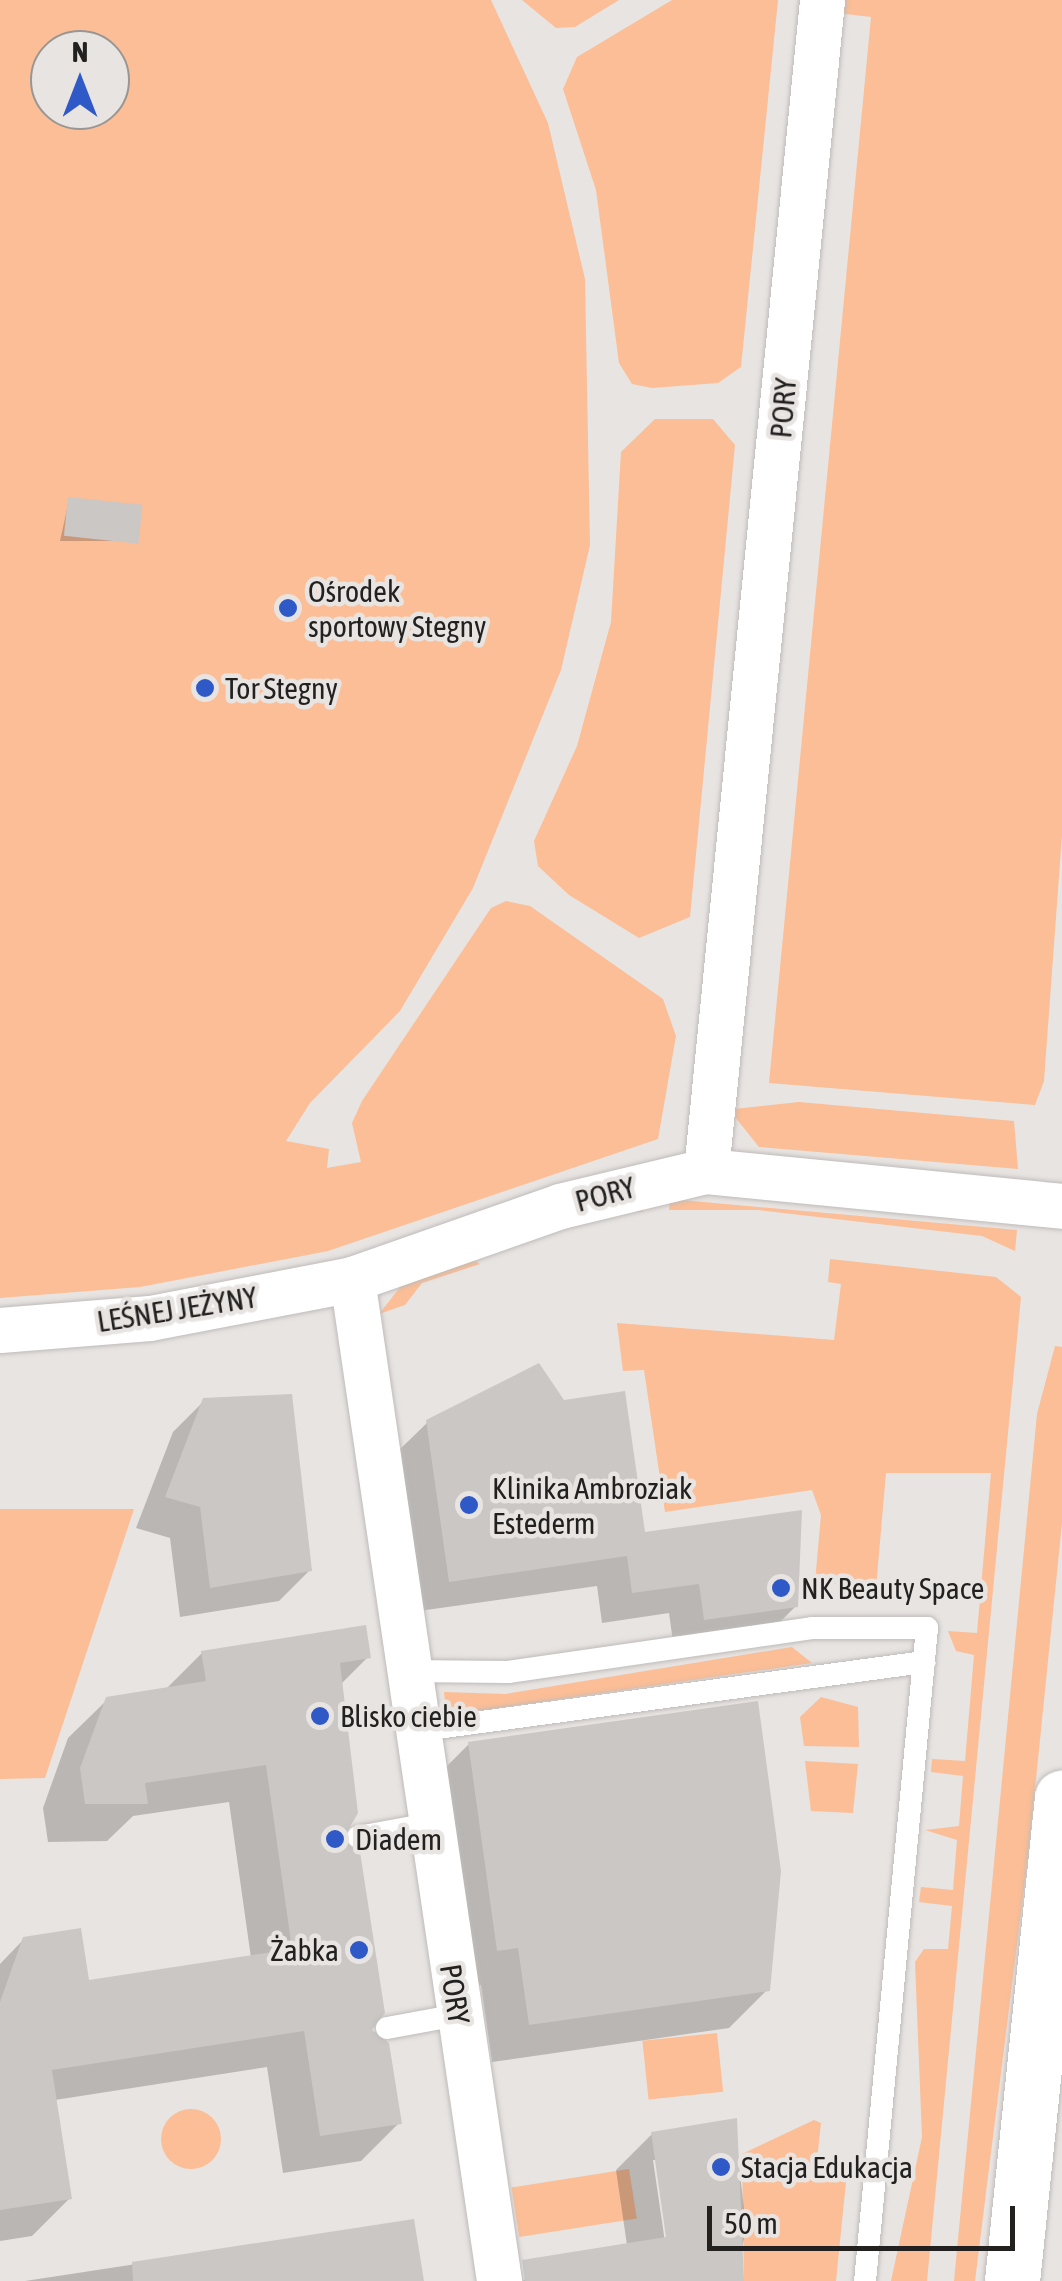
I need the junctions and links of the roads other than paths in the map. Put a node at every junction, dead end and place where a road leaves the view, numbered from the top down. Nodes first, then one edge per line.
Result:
1 (822, 0) edge
2 (706, 1171) junction
3 (1062, 1206) edge
4 (352, 1279) junction
5 (0, 1330) edge
6 (924, 1662) junction
7 (406, 1671) junction
8 (415, 1731) junction
9 (1062, 1798) edge
10 (430, 1824) junction
11 (358, 1836) dead end
12 (458, 2015) junction
13 (387, 2028) dead end
14 (499, 2281) edge
15 (865, 2281) edge
16 (1012, 2281) edge

1 - 2 street, PORY
2 - 3 street
2 - 4 street, PORY
4 - 5 street, LEŚNEJ JEŻYNY
4 - 7 street, PORY
6 - 7 lane
6 - 8 lane
6 - 15 lane
7 - 8 street, PORY
8 - 10 street, PORY
9 - 16 main road
10 - 11 lane
10 - 12 street, PORY
12 - 13 lane
12 - 14 street, PORY

